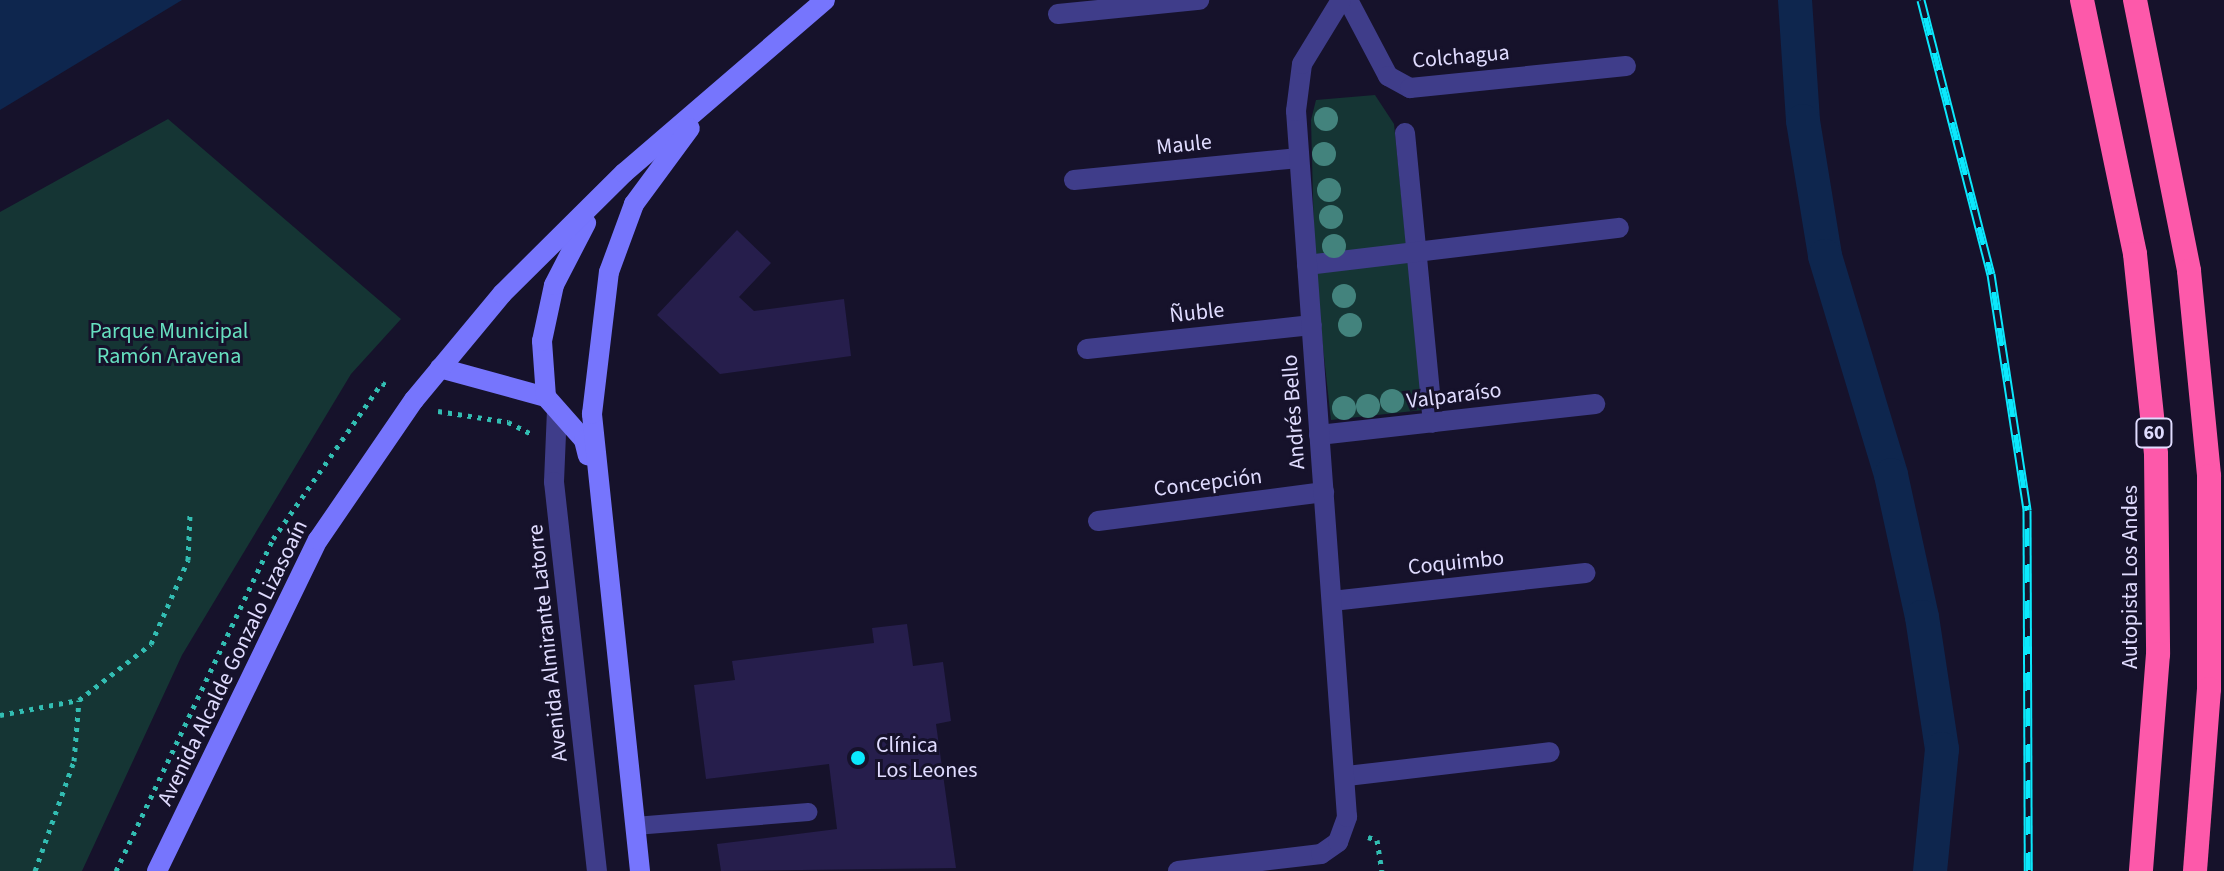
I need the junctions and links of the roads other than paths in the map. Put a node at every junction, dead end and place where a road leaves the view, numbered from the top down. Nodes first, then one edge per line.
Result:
1 (825, 0) edge
2 (1199, 0) edge
3 (1341, 0) edge
4 (1348, 0) edge
5 (2082, 0) edge
6 (2135, 0) edge
7 (1058, 14) dead end
8 (1626, 66) dead end
9 (743, 67) junction
10 (1405, 133) dead end
11 (1299, 158) junction
12 (624, 173) junction
13 (1074, 180) dead end
14 (1619, 228) dead end
15 (1417, 253) junction
16 (1307, 265) junction
17 (1312, 325) junction
18 (1087, 349) dead end
19 (440, 368) junction
20 (552, 404) junction
21 (1595, 404) dead end
22 (1433, 423) junction
23 (1319, 435) junction
24 (596, 487) junction
25 (1324, 492) junction
26 (1098, 521) dead end
27 (1585, 573) dead end
28 (1332, 601) junction
29 (1550, 752) dead end
30 (1347, 776) junction
31 (808, 812) dead end
32 (635, 826) junction
33 (1250, 867) edge
34 (157, 871) edge
35 (597, 871) edge
36 (640, 871) edge
37 (1178, 871) edge
38 (2141, 871) edge
39 (2195, 871) edge

1 - 9 street, Avenida Alcalde Gonzalo Lizasoaín
2 - 7 street
3 - 11 street, Andrés Bello
4 - 8 street, Colchagua
5 - 38 highway, Autopista Los Andes / 60
6 - 39 highway, 60
9 - 12 street, Avenida Alcalde Gonzalo Lizasoaín
9 - 24 street
10 - 15 street
11 - 13 street, Maule
11 - 16 street, Andrés Bello
12 - 19 street, Avenida Alcalde Gonzalo Lizasoaín
12 - 20 street, Avenida Almirante Latorre
14 - 15 street
15 - 16 street
15 - 22 street
16 - 17 street, Andrés Bello
17 - 18 street, Ñuble
17 - 23 street, Andrés Bello
19 - 20 street
19 - 34 street, Avenida Alcalde Gonzalo Lizasoaín
20 - 24 street
20 - 35 street, Avenida Almirante Latorre
21 - 22 street, Valparaíso
22 - 23 street, Valparaíso
23 - 25 street, Andrés Bello
24 - 32 street
25 - 26 street, Concepción
25 - 28 street, Andrés Bello
27 - 28 street, Coquimbo
28 - 30 street, Andrés Bello
29 - 30 street
30 - 33 street, Andrés Bello
31 - 32 lane
32 - 36 street
33 - 37 street

